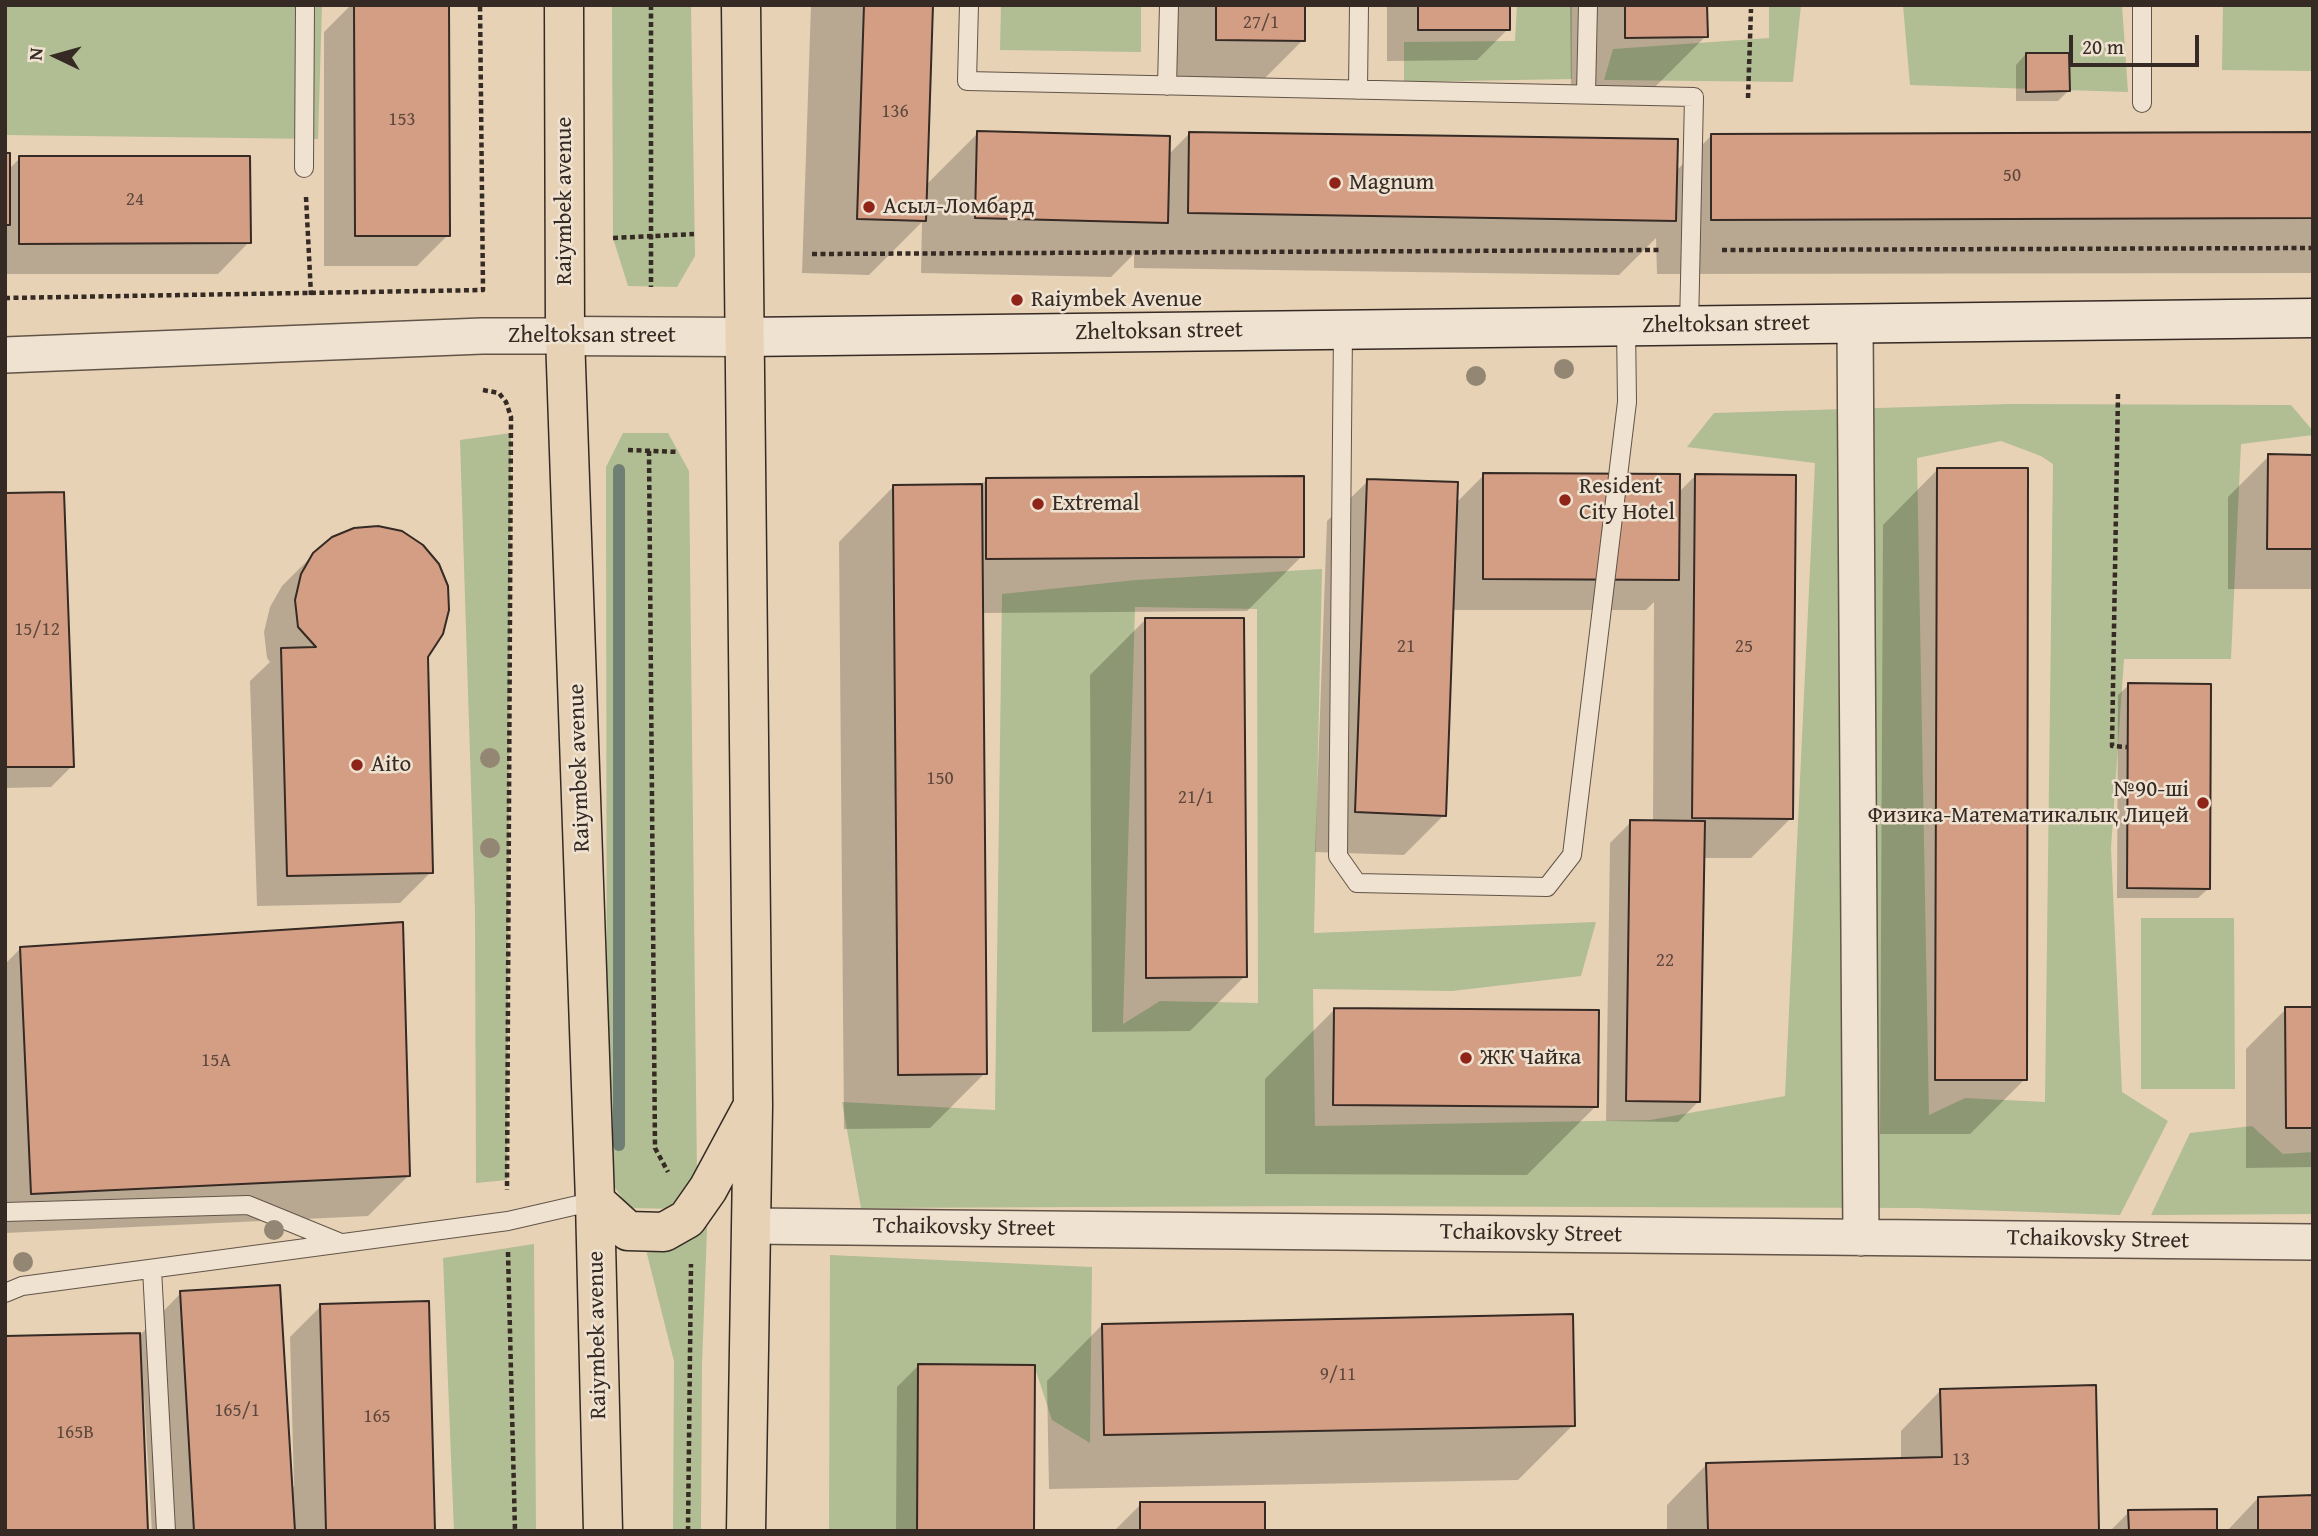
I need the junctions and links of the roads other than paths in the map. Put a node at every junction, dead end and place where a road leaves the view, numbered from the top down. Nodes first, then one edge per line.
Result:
1 (305, 5) edge
2 (564, 5) edge
3 (741, 5) edge
4 (969, 5) edge
5 (1169, 5) edge
6 (1359, 5) edge
7 (1588, 5) edge
8 (2142, 5) edge
9 (1167, 86) junction
10 (1359, 90) junction
11 (1586, 94) junction
12 (2142, 103) dead end
13 (304, 168) road end
14 (2313, 318) edge
15 (1855, 324) junction
16 (1689, 326) junction
17 (1626, 327) junction
18 (1343, 330) junction
19 (565, 336) junction
20 (744, 337) junction
21 (5, 355) edge
22 (753, 1106) junction
23 (595, 1201) junction
24 (5, 1212) edge
25 (750, 1226) junction
26 (1861, 1238) junction
27 (2313, 1242) edge
28 (342, 1244) junction
29 (152, 1269) junction
30 (5, 1293) edge
31 (166, 1531) edge
32 (603, 1531) edge
33 (746, 1531) edge

1 - 13 lane
2 - 19 main road, Raiymbek avenue
3 - 20 main road
4 - 9 lane
5 - 9 lane
6 - 10 lane
7 - 11 lane
8 - 12 lane
9 - 10 lane
10 - 11 lane
11 - 16 lane
14 - 15 main road, Zheltoksan street
15 - 16 main road, Zheltoksan street
15 - 26 street
16 - 17 main road, Zheltoksan street
17 - 18 main road, Zheltoksan street
17 - 18 lane
18 - 20 main road, Zheltoksan street
19 - 20 main road, Zheltoksan street
19 - 21 street, Zheltoksan street
19 - 23 main road, Raiymbek avenue
20 - 22 main road
22 - 23 main road
22 - 25 main road
23 - 28 lane
23 - 32 main road, Raiymbek avenue
24 - 28 lane
25 - 26 street, Tchaikovsky Street
25 - 33 main road
26 - 27 street, Tchaikovsky Street
28 - 29 lane
29 - 30 lane
29 - 31 lane

